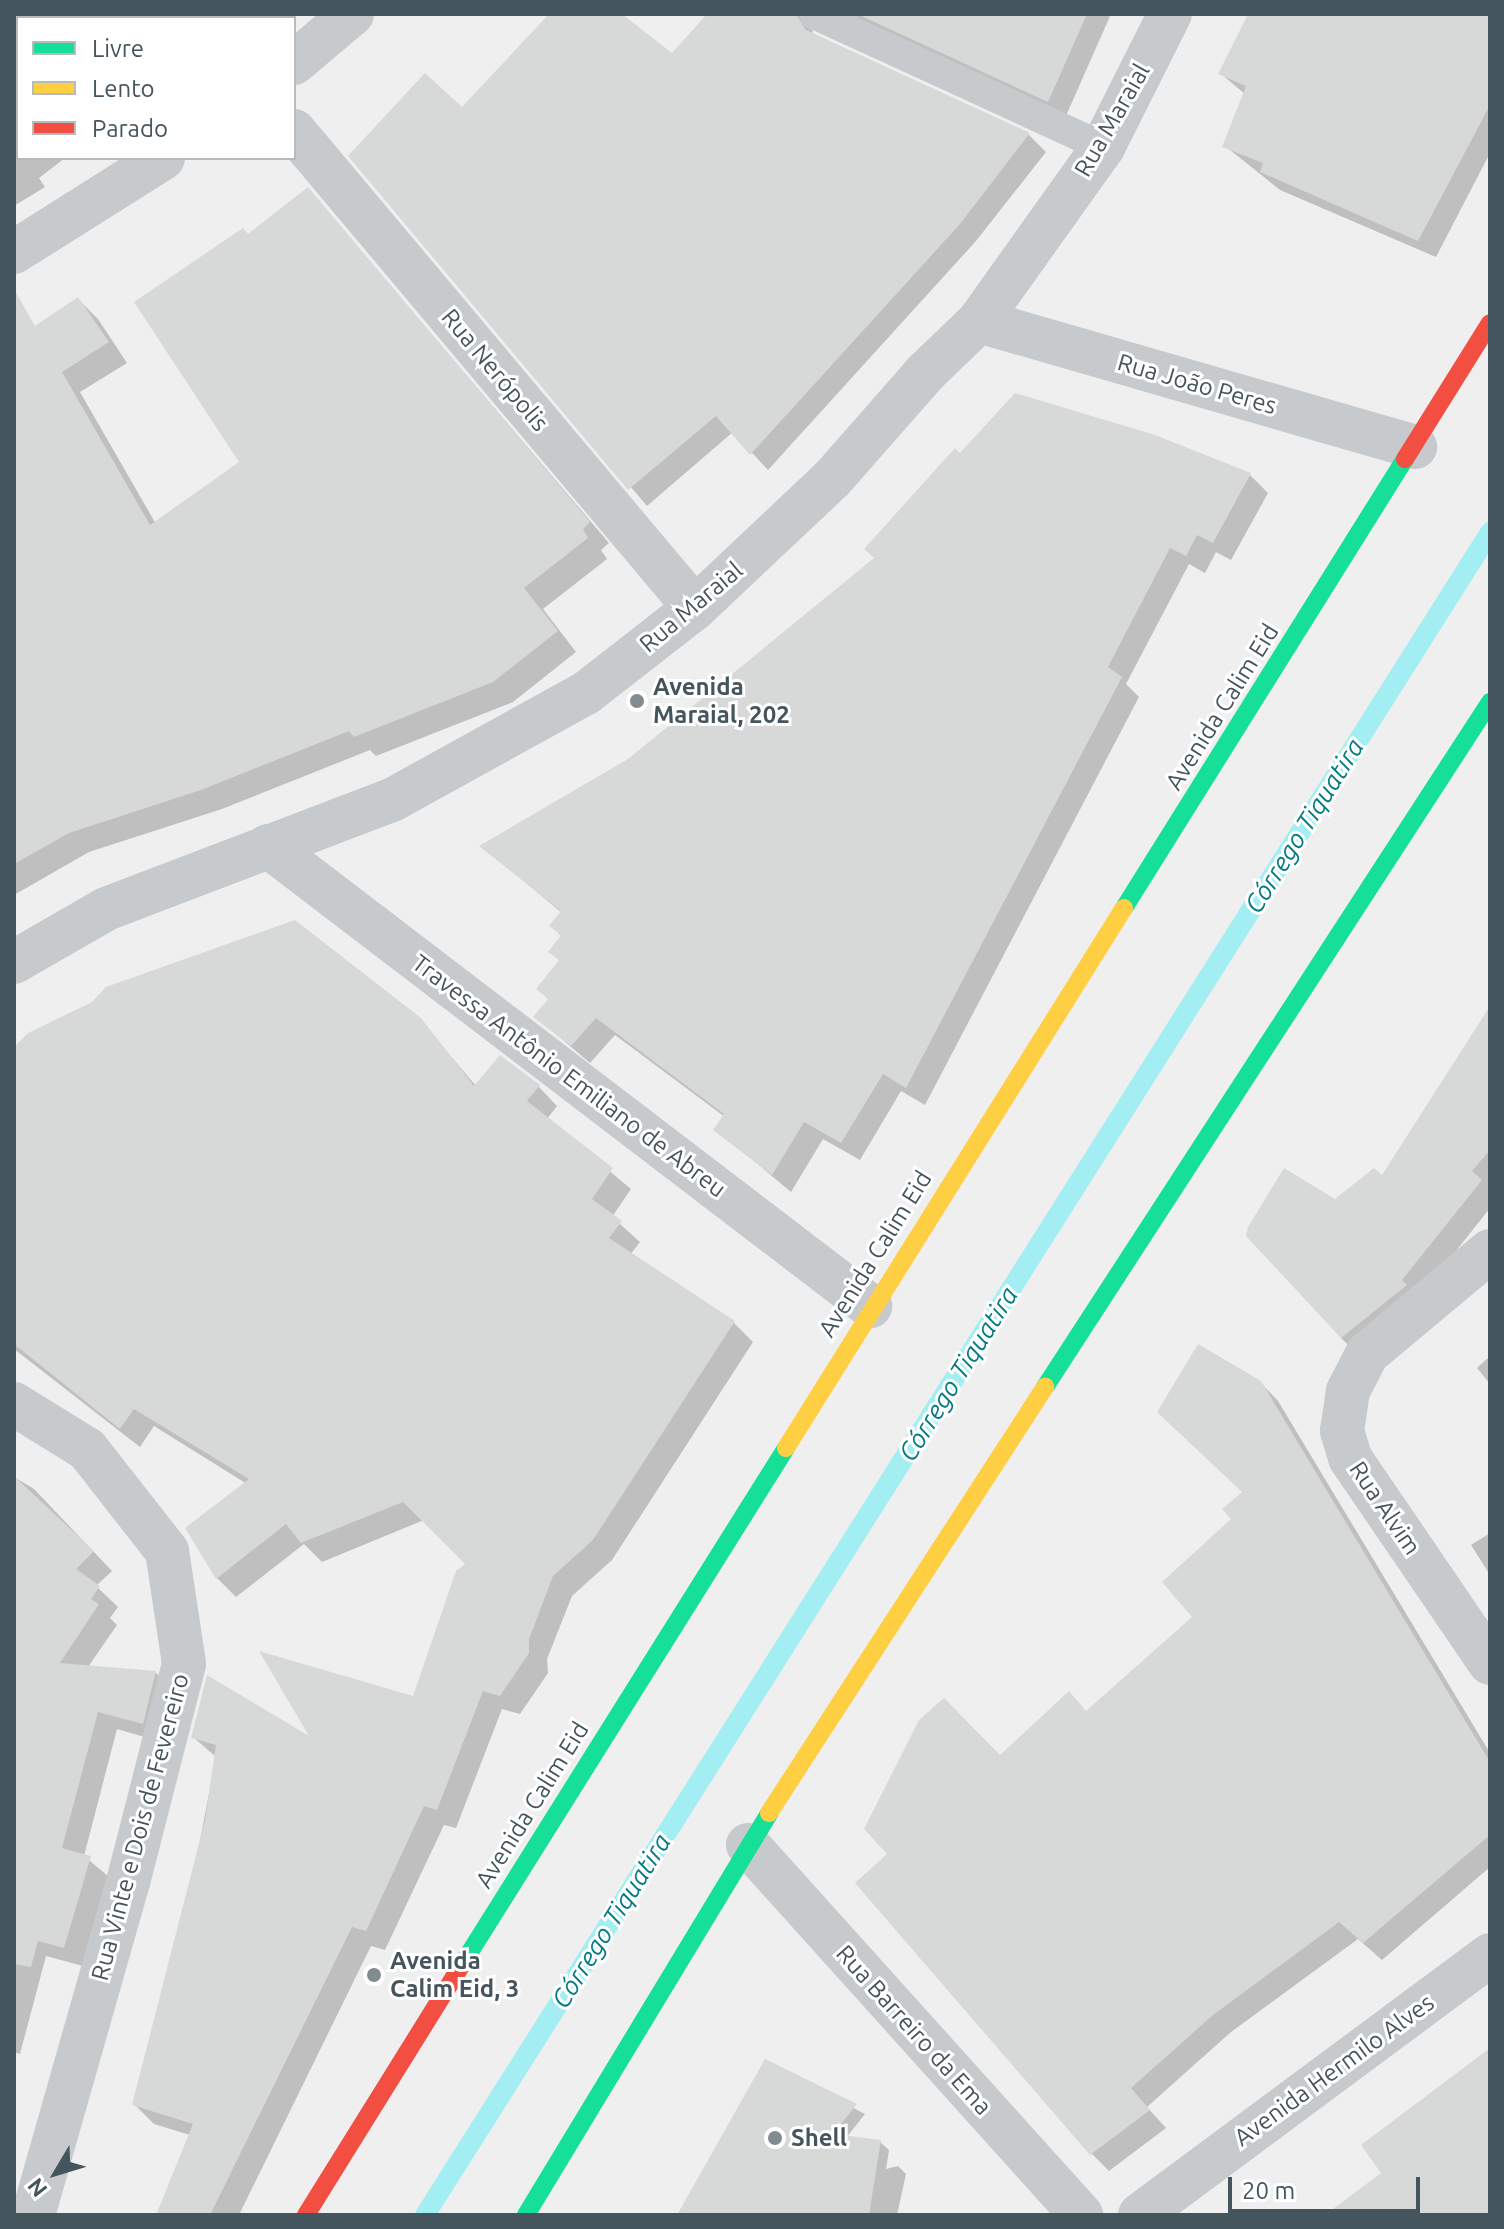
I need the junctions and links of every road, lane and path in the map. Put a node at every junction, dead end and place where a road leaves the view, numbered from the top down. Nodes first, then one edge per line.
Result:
1 (352, 14) edge
2 (814, 14) edge
3 (1170, 14) edge
4 (296, 61) edge
5 (296, 133) edge
6 (1103, 147) junction
7 (160, 160) edge
8 (14, 252) edge
9 (979, 321) junction
10 (1490, 323) edge
11 (1415, 447) junction
12 (695, 608) junction
13 (1490, 702) edge
14 (268, 846) junction
15 (14, 962) edge
16 (1490, 1251) edge
17 (870, 1306) junction
18 (14, 1404) edge
19 (1490, 1663) edge
20 (748, 1845) junction
21 (1490, 1955) edge
22 (33, 2215) edge
23 (306, 2215) edge
24 (526, 2215) edge
25 (1081, 2215) edge
26 (1140, 2215) edge

1 - 4 street
2 - 6 lane
3 - 6 street, Rua Maraial
5 - 12 street, Rua Nerópolis
6 - 9 street, Rua Maraial
7 - 8 street
9 - 11 street, Rua João Peres
9 - 12 street, Rua Maraial
10 - 11 main road, Avenida Calim Eid
11 - 17 main road, Avenida Calim Eid
12 - 14 street, Rua Maraial
13 - 20 main road
14 - 15 street, Rua Maraial
14 - 17 street, Travessa Antônio Emiliano de Abreu
16 - 19 street, Rua Alvim
17 - 23 main road, Avenida Calim Eid
18 - 22 street, Rua Vinte e Dois de Fevereiro
20 - 24 main road
20 - 25 street, Rua Barreiro da Ema
21 - 26 street, Avenida Hermilo Alves

